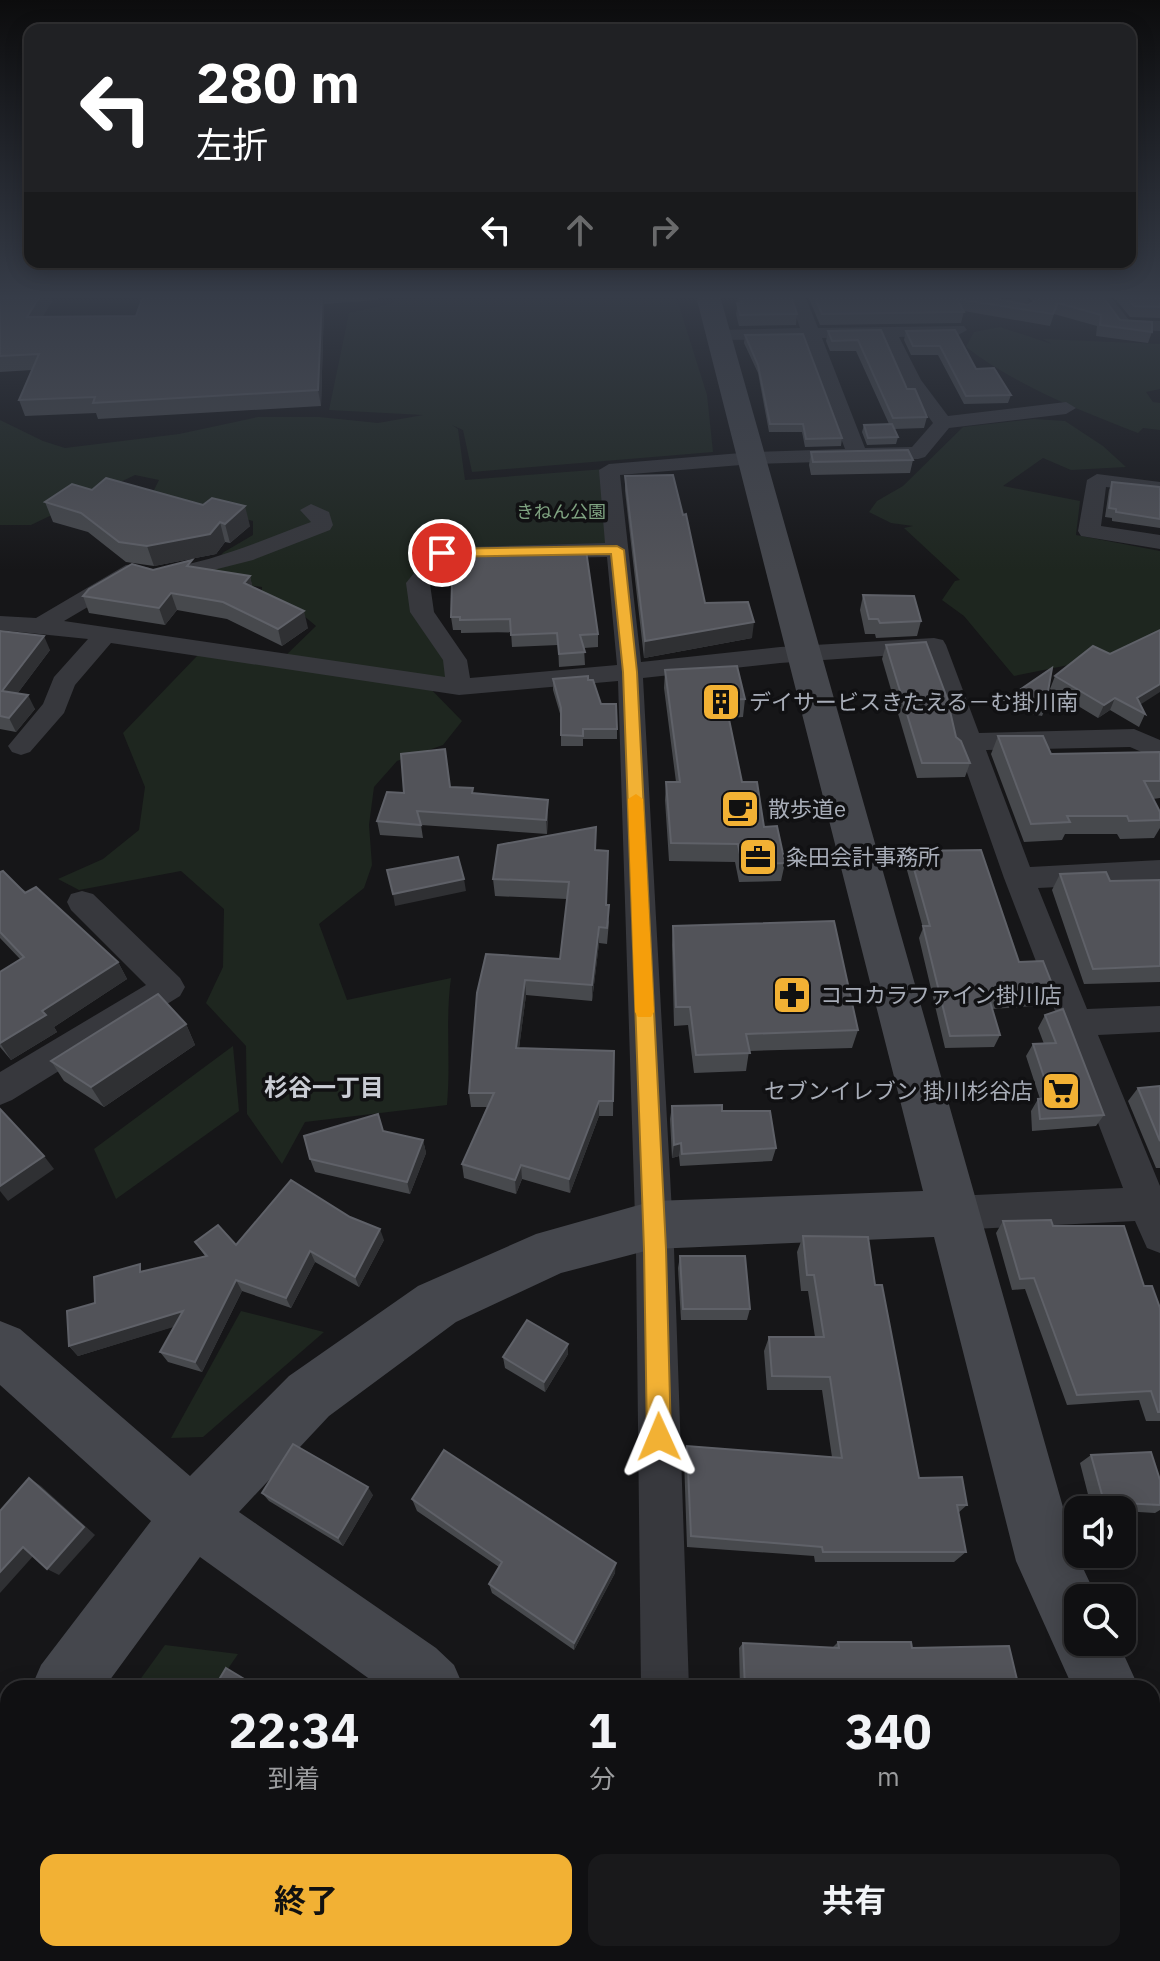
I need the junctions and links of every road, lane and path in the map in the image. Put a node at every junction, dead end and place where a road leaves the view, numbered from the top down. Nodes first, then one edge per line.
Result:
1 (734, 388) edge
2 (830, 388) edge
3 (917, 388) edge
4 (1066, 408) dead end
5 (943, 423) junction
6 (858, 456) junction
7 (753, 458) junction
8 (1160, 488) edge
9 (311, 510) dead end
10 (1160, 542) edge
11 (617, 550) junction
12 (0, 623) edge
13 (41, 625) junction
14 (105, 635) junction
15 (805, 654) junction
16 (630, 672) junction
17 (459, 687) junction
18 (970, 742) junction
19 (21, 746) dead end
20 (1160, 751) edge
21 (1160, 871) edge
22 (1019, 878) junction
23 (82, 902) dead end
24 (1160, 1019) edge
25 (1075, 1023) junction
26 (0, 1090) edge
27 (954, 1213) junction
28 (1155, 1214) edge
29 (653, 1225) junction
30 (0, 1348) edge
31 (193, 1516) junction
32 (1064, 1597) edge
33 (1091, 1656) edge
34 (70, 1680) edge
35 (413, 1680) edge
36 (665, 1680) edge
37 (1102, 1680) edge

1 - 7 street
2 - 6 street
3 - 5 street
4 - 5 street
5 - 6 street
6 - 7 street
7 - 11 street
7 - 15 street
8 - 10 street
9 - 13 street
11 - 16 street
11 - 17 street
12 - 13 street
13 - 14 street
14 - 17 street
14 - 19 street
15 - 16 street
15 - 18 street
15 - 27 street
16 - 17 street
16 - 29 street
18 - 20 street
18 - 22 street
21 - 22 street
22 - 25 street
23 - 26 street
24 - 25 street
25 - 28 street
27 - 28 street
27 - 29 street
27 - 32 street
29 - 31 street
29 - 36 street
30 - 31 street
31 - 34 street
31 - 35 street
33 - 37 street

